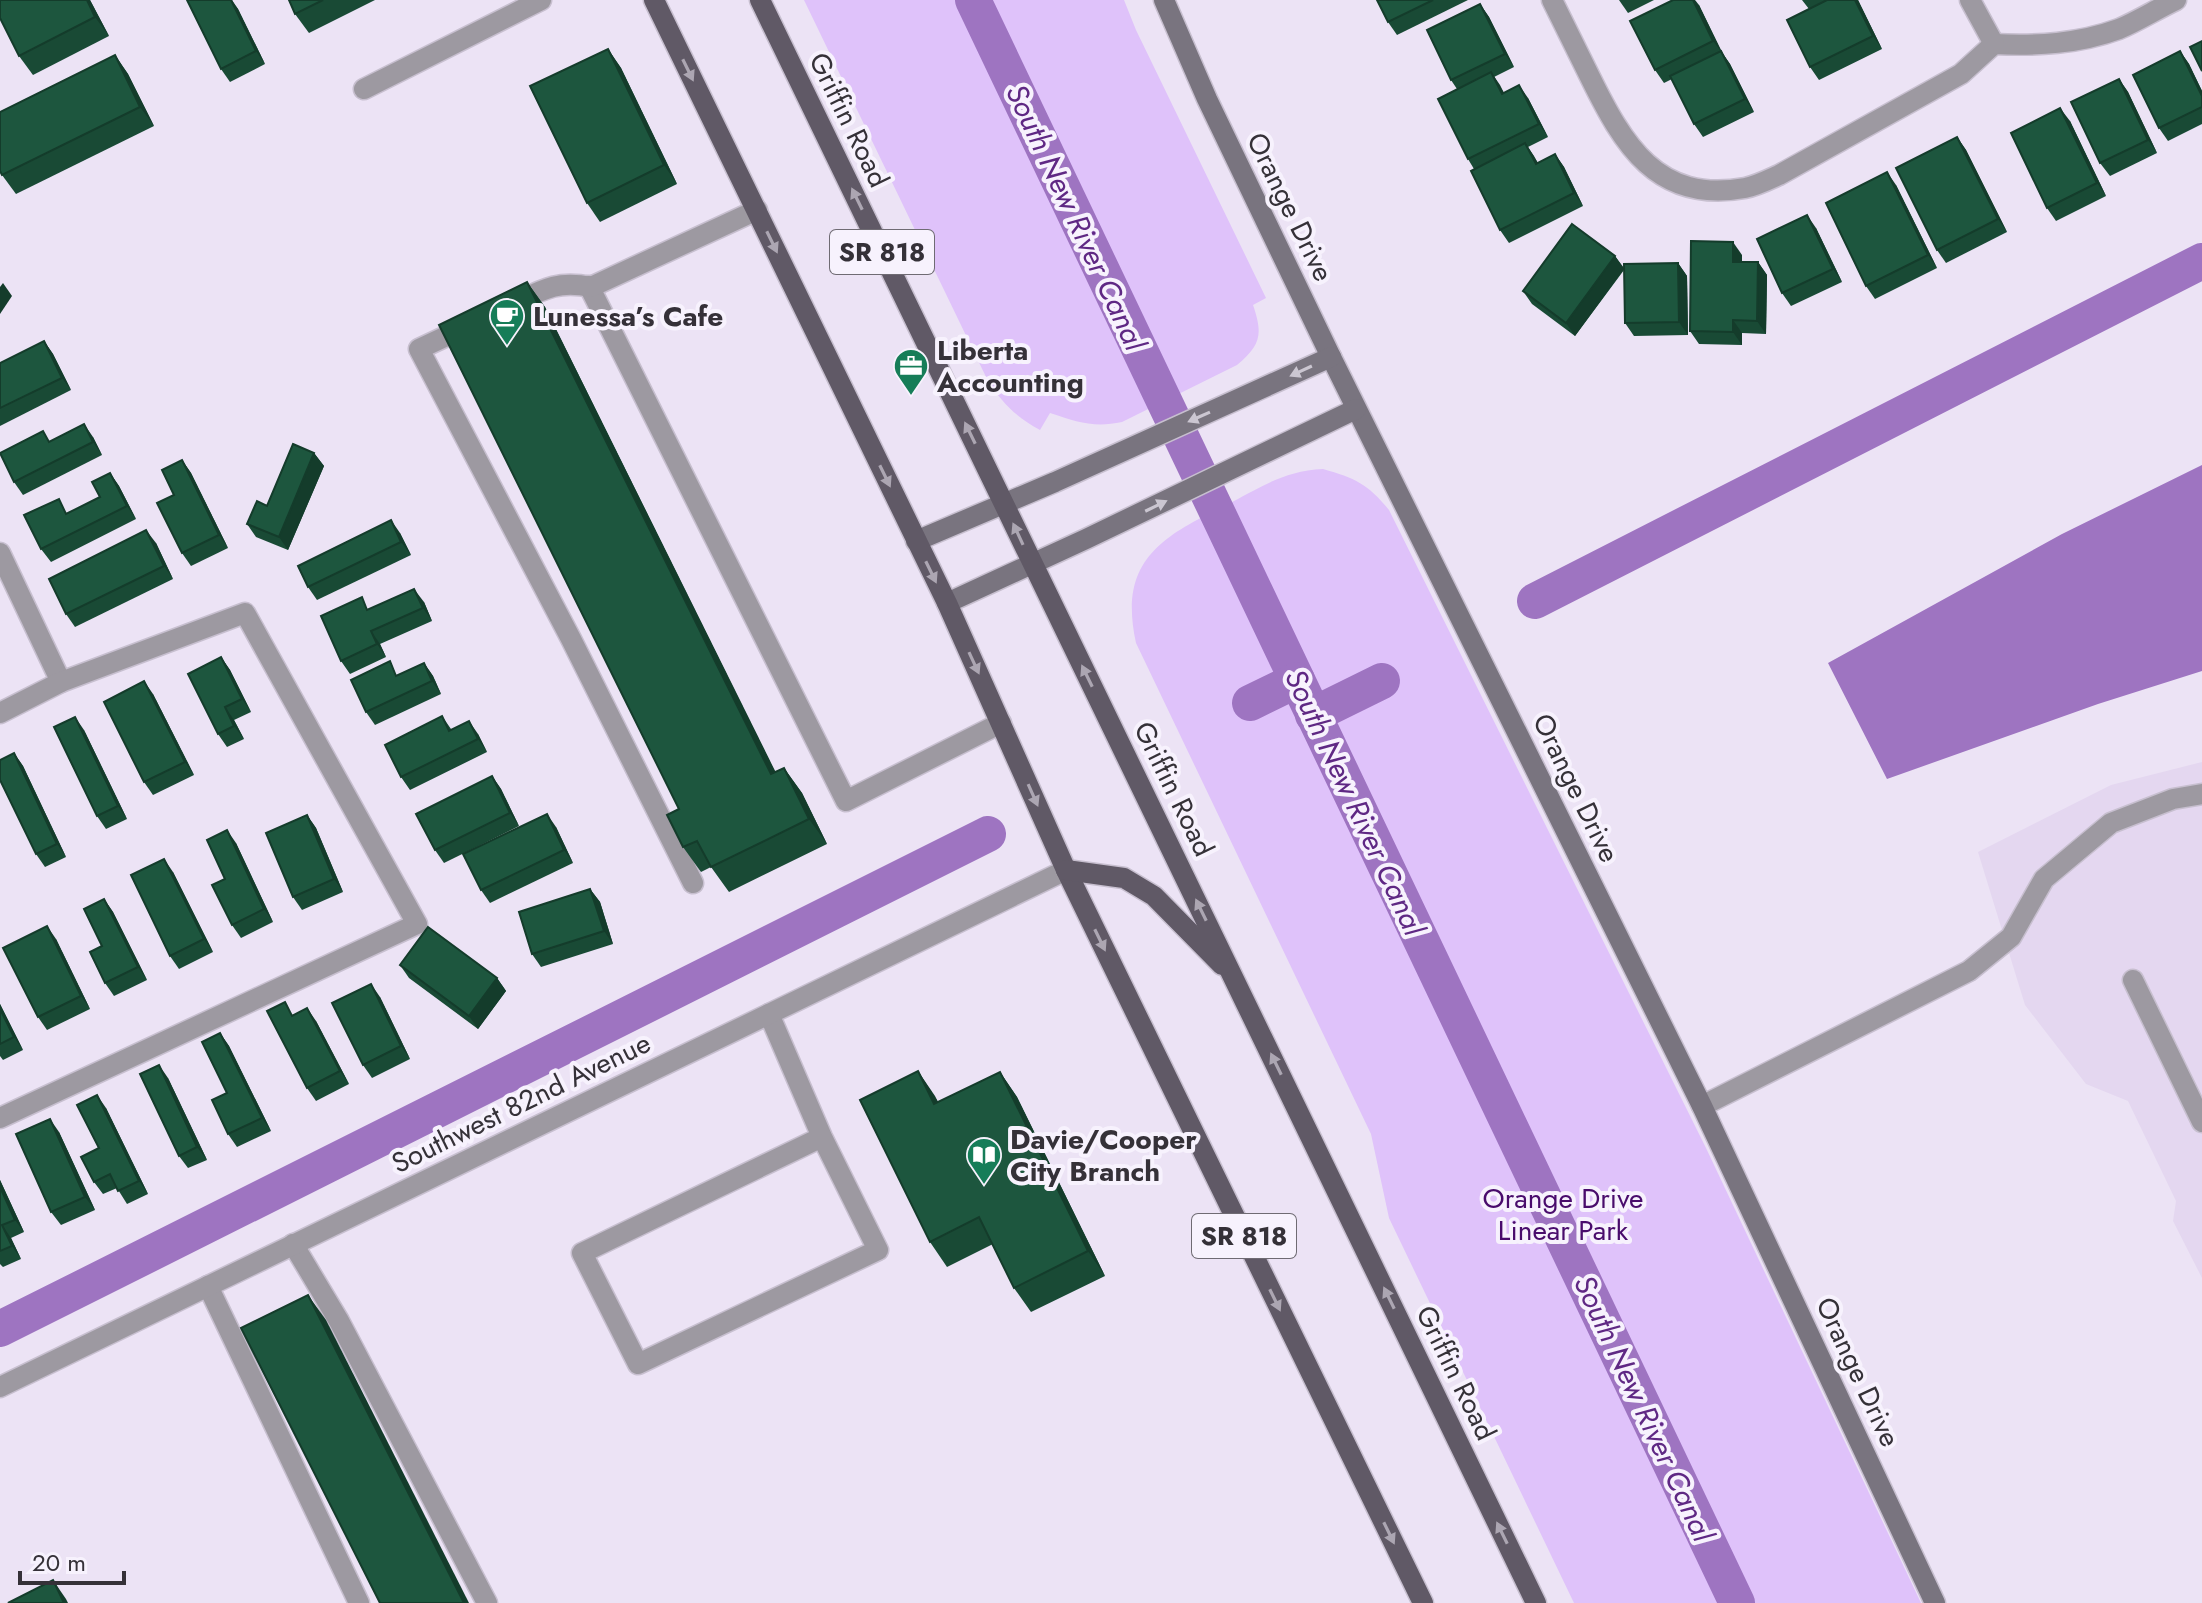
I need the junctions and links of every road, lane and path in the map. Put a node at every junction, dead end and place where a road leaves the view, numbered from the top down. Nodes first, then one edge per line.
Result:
1 (541, 0) edge
2 (654, 0) edge
3 (760, 0) edge
4 (1164, 0) edge
5 (1552, 0) edge
6 (1970, 0) edge
7 (2176, 0) edge
8 (1994, 44) junction
9 (364, 89) dead end
10 (757, 210) junction
11 (589, 286) junction
12 (1331, 357) junction
13 (1356, 409) junction
14 (1004, 504) junction
15 (916, 541) junction
16 (0, 553) edge
17 (1032, 564) junction
18 (947, 603) junction
19 (61, 682) junction
20 (0, 713) edge
21 (1001, 723) junction
22 (2202, 794) edge
23 (1066, 870) junction
24 (693, 883) dead end
25 (1236, 980) junction
26 (2133, 980) dead end
27 (769, 1014) junction
28 (1702, 1106) junction
29 (0, 1118) edge
30 (2202, 1122) edge
31 (822, 1137) junction
32 (293, 1244) junction
33 (208, 1286) junction
34 (0, 1387) edge
35 (359, 1603) edge
36 (487, 1603) edge
37 (1423, 1603) edge
38 (1536, 1603) edge
39 (1935, 1603) edge

1 - 9 street
2 -> 10 main road, SR 818
14 -> 3 main road, Griffin Road / SR 818
4 - 12 street, Orange Drive
5 - 8 street
6 - 8 street
7 - 8 street
10 - 11 street
10 -> 15 main road, SR 818
11 - 21 street
11 - 24 street
12 - 13 street, Orange Drive
12 -> 14 street
17 -> 13 street
13 - 28 street, Orange Drive
14 - 15 street
17 -> 14 main road, Griffin Road / SR 818
15 -> 18 main road, SR 818
16 - 19 street
17 - 18 street
25 -> 17 main road, Griffin Road / SR 818
18 -> 21 main road, SR 818
19 - 20 street
19 - 29 street
21 -> 23 main road, SR 818
22 - 28 street
23 - 25 main road
23 - 27 street, Southwest 82nd Avenue
23 -> 37 main road, SR 818
38 -> 25 main road, Griffin Road / SR 818
26 - 30 street
27 - 31 street
27 - 32 street, Southwest 82nd Avenue
28 - 39 street, Orange Drive
31 - 31 street
32 - 33 street, Southwest 82nd Avenue
32 - 36 street
33 - 34 street, Southwest 82nd Avenue
33 - 35 street

